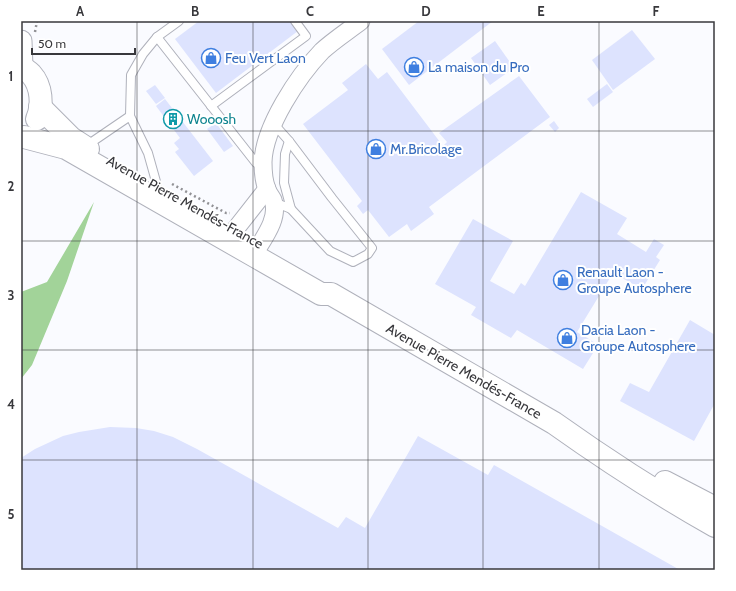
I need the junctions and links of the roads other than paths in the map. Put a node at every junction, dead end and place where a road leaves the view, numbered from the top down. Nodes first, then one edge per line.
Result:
1 (179, 21) edge
2 (295, 21) edge
3 (361, 21) edge
4 (157, 37) junction
5 (21, 41) edge
6 (22, 67) edge
7 (211, 106) junction
8 (40, 107) junction
9 (130, 116) junction
10 (273, 123) junction
11 (22, 138) edge
12 (289, 141) junction
13 (84, 146) junction
14 (263, 164) junction
15 (164, 184) junction
16 (270, 195) junction
17 (291, 209) junction
18 (231, 228) junction
19 (257, 250) junction
20 (575, 438) junction
21 (715, 508) edge
22 (715, 526) edge

1 - 4 lane
2 - 7 lane
3 - 10 street
4 - 7 lane
4 - 9 lane
5 - 6 street
6 - 8 main road
7 - 14 lane
8 - 11 main road
8 - 13 main road, Avenue Pierre Mendés-France
9 - 13 lane
9 - 15 lane
10 - 12 lane
10 - 14 street
11 - 18 main road, Avenue Pierre Mendés-France
12 - 17 lane
12 - 17 lane
13 - 15 main road, Avenue Pierre Mendés-France
14 - 16 street
15 - 18 main road, Avenue Pierre Mendés-France
16 - 17 lane
16 - 18 street
16 - 19 street
18 - 19 main road, Avenue Pierre Mendés-France
19 - 20 main road, Avenue Pierre Mendés-France
20 - 21 main road, Avenue Pierre Mendés-France
20 - 22 main road, Avenue Pierre Mendés-France

